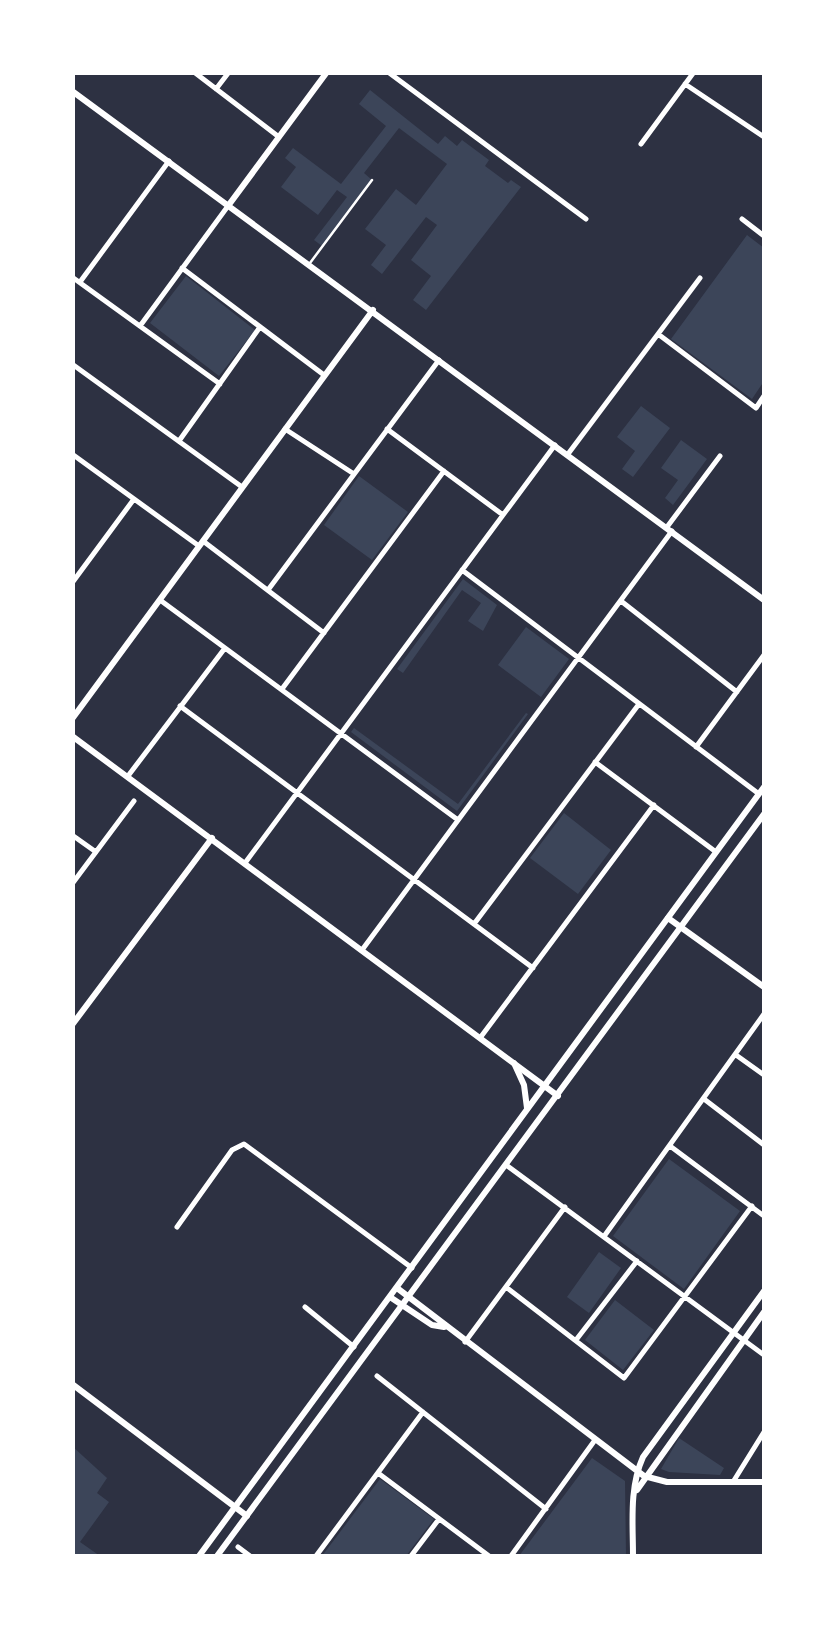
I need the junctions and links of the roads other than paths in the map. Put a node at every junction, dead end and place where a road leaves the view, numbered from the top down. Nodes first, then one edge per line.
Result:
1 (194, 72) edge
2 (229, 72) edge
3 (327, 72) edge
4 (388, 72) edge
5 (694, 72) edge
6 (685, 84) junction
7 (216, 89) junction
8 (72, 91) edge
9 (764, 136) edge
10 (279, 137) junction
11 (641, 144) dead end
12 (169, 161) junction
13 (372, 180) dead end
14 (228, 206) junction
15 (586, 219) dead end
16 (742, 219) dead end
17 (764, 236) edge
18 (310, 264) junction
19 (182, 268) junction
20 (72, 277) edge
21 (700, 278) dead end
22 (80, 282) junction
23 (372, 310) junction
24 (140, 326) junction
25 (260, 327) junction
26 (658, 334) junction
27 (440, 358) junction
28 (72, 364) edge
29 (324, 376) junction
30 (220, 384) junction
31 (764, 396) edge
32 (286, 429) junction
33 (387, 429) junction
34 (178, 441) junction
35 (555, 444) junction
36 (72, 454) edge
37 (568, 454) junction
38 (720, 456) dead end
39 (444, 471) junction
40 (354, 474) junction
41 (242, 488) junction
42 (134, 499) junction
43 (503, 515) junction
44 (669, 529) junction
45 (201, 544) junction
46 (462, 570) junction
47 (72, 583) edge
48 (268, 590) junction
49 (160, 600) junction
50 (620, 600) junction
51 (764, 600) edge
52 (324, 632) junction
53 (224, 648) junction
54 (764, 655) edge
55 (578, 658) junction
56 (281, 690) junction
57 (738, 692) junction
58 (638, 704) junction
59 (180, 706) junction
60 (72, 719) edge
61 (341, 734) junction
62 (72, 736) edge
63 (696, 747) junction
64 (595, 762) junction
65 (128, 776) junction
66 (762, 790) edge
67 (297, 793) junction
68 (134, 801) dead end
69 (654, 805) junction
70 (764, 814) edge
71 (458, 820) junction
72 (72, 835) edge
73 (212, 838) junction
74 (96, 852) junction
75 (716, 852) junction
76 (245, 863) junction
77 (414, 880) junction
78 (72, 884) edge
79 (668, 918) junction
80 (474, 924) junction
81 (680, 926) junction
82 (362, 950) junction
83 (533, 968) junction
84 (764, 987) edge
85 (764, 1014) edge
86 (74, 1022) edge
87 (480, 1038) junction
88 (736, 1055) junction
89 (514, 1064) junction
90 (764, 1075) edge
91 (544, 1086) junction
92 (558, 1096) junction
93 (704, 1098) junction
94 (528, 1108) junction
95 (764, 1145) edge
96 (670, 1146) junction
97 (506, 1165) junction
98 (752, 1206) junction
99 (565, 1208) junction
100 (764, 1216) edge
101 (177, 1227) dead end
102 (605, 1235) junction
103 (637, 1261) junction
104 (412, 1268) junction
105 (506, 1287) junction
106 (397, 1288) junction
107 (764, 1292) edge
108 (390, 1296) junction
109 (410, 1296) junction
110 (684, 1296) junction
111 (403, 1304) junction
112 (305, 1308) dead end
113 (764, 1312) edge
114 (445, 1328) junction
115 (734, 1332) junction
116 (576, 1340) junction
117 (744, 1340) junction
118 (465, 1342) junction
119 (354, 1346) junction
120 (764, 1355) edge
121 (377, 1376) dead end
122 (72, 1384) edge
123 (423, 1412) junction
124 (764, 1432) edge
125 (596, 1440) junction
126 (378, 1473) junction
127 (641, 1474) junction
128 (733, 1482) junction
129 (764, 1482) edge
130 (236, 1507) junction
131 (546, 1508) junction
132 (247, 1516) junction
133 (439, 1519) junction
134 (238, 1547) dead end
135 (199, 1556) edge
136 (217, 1556) edge
137 (250, 1556) edge
138 (316, 1556) edge
139 (411, 1556) edge
140 (489, 1556) edge
141 (511, 1556) edge
142 (633, 1556) edge

1 - 7 street
2 - 7 street
3 - 10 street
4 - 15 street
5 - 6 street
6 - 9 street
6 - 11 street
7 - 10 street
8 - 12 street
10 - 14 street
12 - 14 street
12 - 22 street
13 - 18 lane
14 - 18 street
14 - 19 street
16 - 17 street
18 - 23 street
19 - 24 street
19 - 25 street
20 - 22 street
21 - 26 street
22 - 24 street
23 - 27 street
23 - 29 street
24 - 30 street
25 - 29 street
25 - 30 street
26 - 31 street
26 - 37 street
27 - 33 street
27 - 35 street
28 - 34 street
29 - 32 street
30 - 34 street
32 - 40 street
32 - 41 street
33 - 39 street
33 - 40 street
34 - 41 street
35 - 37 street
35 - 43 street
36 - 42 street
37 - 44 street
38 - 44 street
39 - 43 street
39 - 52 street
40 - 48 street
41 - 45 street
42 - 45 street
42 - 47 street
43 - 46 street
44 - 50 street
44 - 51 street
45 - 48 street
45 - 49 street
46 - 55 street
46 - 61 street
48 - 52 street
49 - 53 street
49 - 60 street
50 - 55 street
50 - 57 street
52 - 56 street
53 - 56 street
53 - 59 street
54 - 57 street
55 - 58 street
55 - 71 street
56 - 61 street
57 - 63 street
58 - 63 street
58 - 64 street
59 - 65 street
59 - 67 street
61 - 67 street
61 - 71 street
62 - 65 street
63 - 66 street
64 - 69 street
64 - 80 street
65 - 73 street
66 - 75 street
67 - 76 street
67 - 77 street
68 - 74 street
69 - 75 street
69 - 83 street
70 - 81 street
71 - 77 street
72 - 74 street
73 - 76 street
73 - 86 street
74 - 78 street
75 - 79 street
76 - 82 street
77 - 80 street
77 - 82 street
79 - 81 street
79 - 91 street
80 - 83 street
81 - 84 street
81 - 92 street
82 - 87 street
83 - 87 street
85 - 88 street
87 - 89 street
88 - 90 street
88 - 93 street
89 - 91 street
89 - 94 street
91 - 92 street
91 - 94 street
92 - 97 street
93 - 95 street
93 - 96 street
94 - 104 street
96 - 98 street
96 - 102 street
97 - 99 street
97 - 109 street
98 - 100 street
98 - 110 street
99 - 102 street
99 - 105 street
101 - 104 street
102 - 103 street
103 - 110 street
103 - 116 street
104 - 106 street
105 - 116 street
105 - 118 street
106 - 108 street
106 - 109 street
107 - 115 street
108 - 111 street
108 - 119 street
109 - 111 street
109 - 114 street
110 - 115 street
110 - 116 street
111 - 114 street
111 - 132 street
112 - 119 street
113 - 117 street
114 - 118 street
115 - 117 street
115 - 127 street
117 - 120 street
117 - 127 street
118 - 125 street
119 - 130 street
121 - 123 street
122 - 130 street
123 - 126 street
123 - 131 street
124 - 128 street
125 - 127 street
125 - 131 street
126 - 133 street
126 - 138 street
127 - 128 street
127 - 142 street
128 - 129 street
130 - 132 street
130 - 135 street
131 - 141 street
132 - 136 street
133 - 139 street
133 - 140 street
134 - 137 street

